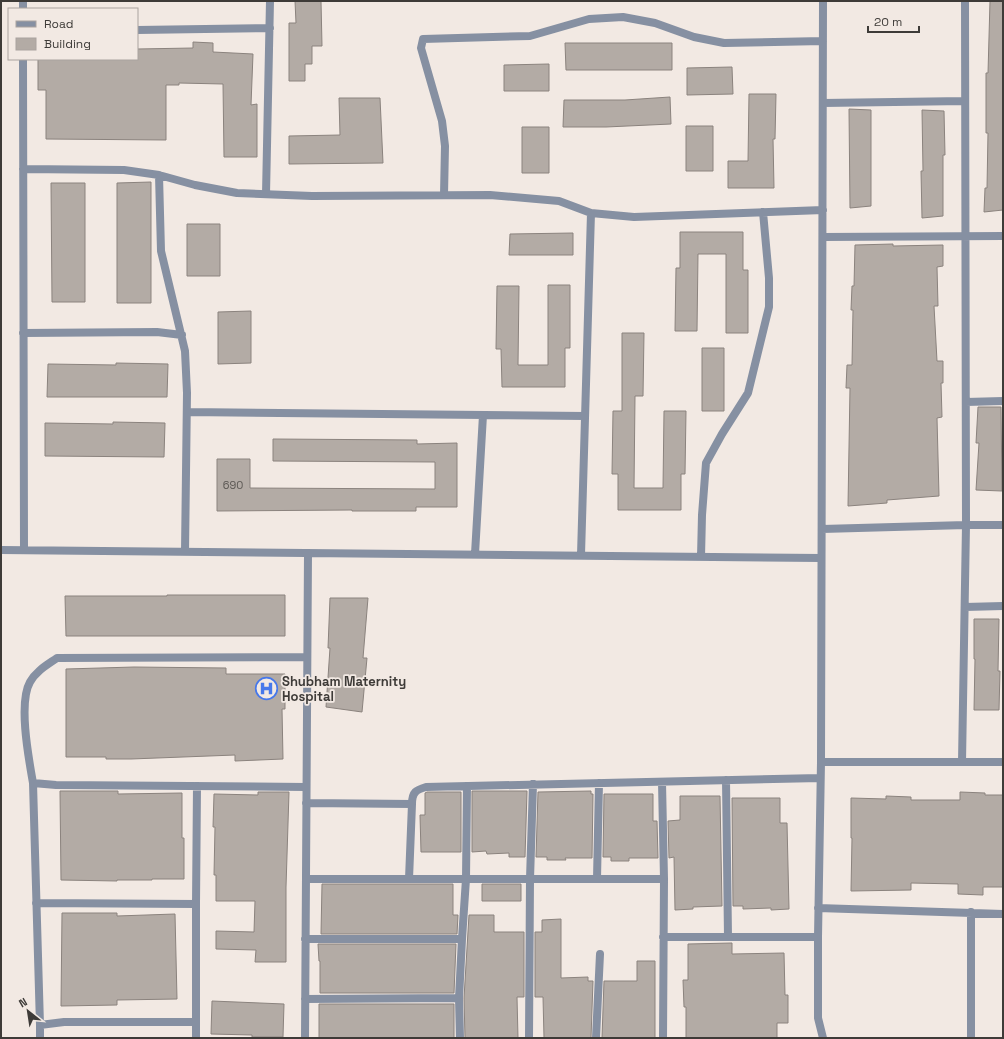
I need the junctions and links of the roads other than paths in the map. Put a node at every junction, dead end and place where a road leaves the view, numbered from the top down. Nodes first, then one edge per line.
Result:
1 (270, 1) edge
2 (823, 1) edge
3 (965, 1) edge
4 (270, 28) junction
5 (138, 30) edge
6 (823, 41) junction
7 (23, 60) edge
8 (965, 102) junction
9 (823, 103) junction
10 (23, 169) junction
11 (159, 174) junction
12 (266, 194) junction
13 (444, 195) junction
14 (823, 210) junction
15 (763, 212) junction
16 (591, 213) junction
17 (1003, 236) edge
18 (822, 237) junction
19 (965, 237) junction
20 (24, 333) junction
21 (182, 335) junction
22 (1003, 401) edge
23 (966, 402) junction
24 (187, 412) junction
25 (483, 415) junction
26 (585, 416) junction
27 (966, 525) junction
28 (1003, 525) edge
29 (822, 529) junction
30 (1, 550) edge
31 (24, 550) junction
32 (185, 552) junction
33 (308, 553) junction
34 (475, 554) junction
35 (581, 555) junction
36 (700, 557) junction
37 (821, 558) junction
38 (1003, 606) edge
39 (965, 607) junction
40 (307, 657) junction
41 (821, 762) junction
42 (962, 762) junction
43 (1003, 762) edge
44 (820, 778) junction
45 (726, 780) junction
46 (662, 782) junction
47 (33, 783) junction
48 (599, 783) junction
49 (533, 784) junction
50 (197, 786) junction
51 (467, 786) junction
52 (306, 787) junction
53 (306, 803) junction
54 (412, 804) junction
55 (306, 878) junction
56 (409, 879) junction
57 (466, 879) junction
58 (530, 879) junction
59 (597, 879) junction
60 (664, 879) junction
61 (36, 903) junction
62 (196, 904) junction
63 (818, 908) junction
64 (971, 912) junction
65 (1003, 914) edge
66 (664, 937) junction
67 (728, 937) junction
68 (818, 937) junction
69 (305, 939) junction
70 (462, 939) junction
71 (600, 954) dead end
72 (459, 998) junction
73 (305, 999) junction
74 (196, 1022) junction
75 (40, 1025) junction
76 (40, 1038) edge
77 (196, 1038) edge
78 (305, 1038) edge
79 (460, 1038) edge
80 (529, 1038) edge
81 (596, 1038) edge
82 (663, 1038) edge
83 (823, 1038) edge
84 (971, 1038) edge

1 - 4 street
2 - 6 street
3 - 8 street
4 - 5 street
4 - 12 street
6 - 9 street
6 - 13 street
7 - 10 street
8 - 9 street
8 - 19 street
9 - 14 street
10 - 11 street
10 - 20 street
11 - 12 street
11 - 21 street
12 - 13 street
13 - 16 street
14 - 15 street
14 - 18 street
15 - 16 street
15 - 36 street
16 - 26 street
17 - 19 street
18 - 19 street
18 - 29 street
19 - 23 street
20 - 21 street
20 - 31 street
21 - 24 street
22 - 23 street
23 - 27 street
24 - 25 street
24 - 32 street
25 - 26 street
25 - 34 street
26 - 35 street
27 - 28 street
27 - 29 street
27 - 39 street
29 - 37 street
30 - 31 street
31 - 32 street
32 - 33 street
33 - 34 street
33 - 40 street
34 - 35 street
35 - 36 street
36 - 37 street
37 - 41 street
38 - 39 street
39 - 42 street
40 - 47 street
40 - 52 street
41 - 42 street
41 - 44 street
42 - 43 street
44 - 45 street
44 - 63 street
45 - 46 street
45 - 67 street
46 - 48 street
46 - 60 street
47 - 50 street
47 - 61 street
48 - 49 street
48 - 59 street
49 - 51 street
49 - 58 street
50 - 52 street
50 - 62 street
51 - 54 street
51 - 57 street
52 - 53 street
53 - 54 street
53 - 55 street
54 - 56 street
55 - 56 street
55 - 69 street
56 - 57 street
57 - 58 street
57 - 70 street
58 - 59 street
58 - 80 street
59 - 60 street
60 - 66 street
61 - 62 street
61 - 75 street
62 - 74 street
63 - 64 street
63 - 68 street
64 - 65 street
64 - 84 street
66 - 67 street
66 - 82 street
67 - 68 street
68 - 83 street
69 - 70 street
69 - 73 street
70 - 72 street
71 - 81 street
72 - 73 street
72 - 79 street
73 - 78 street
74 - 75 street
74 - 77 street
75 - 76 street

